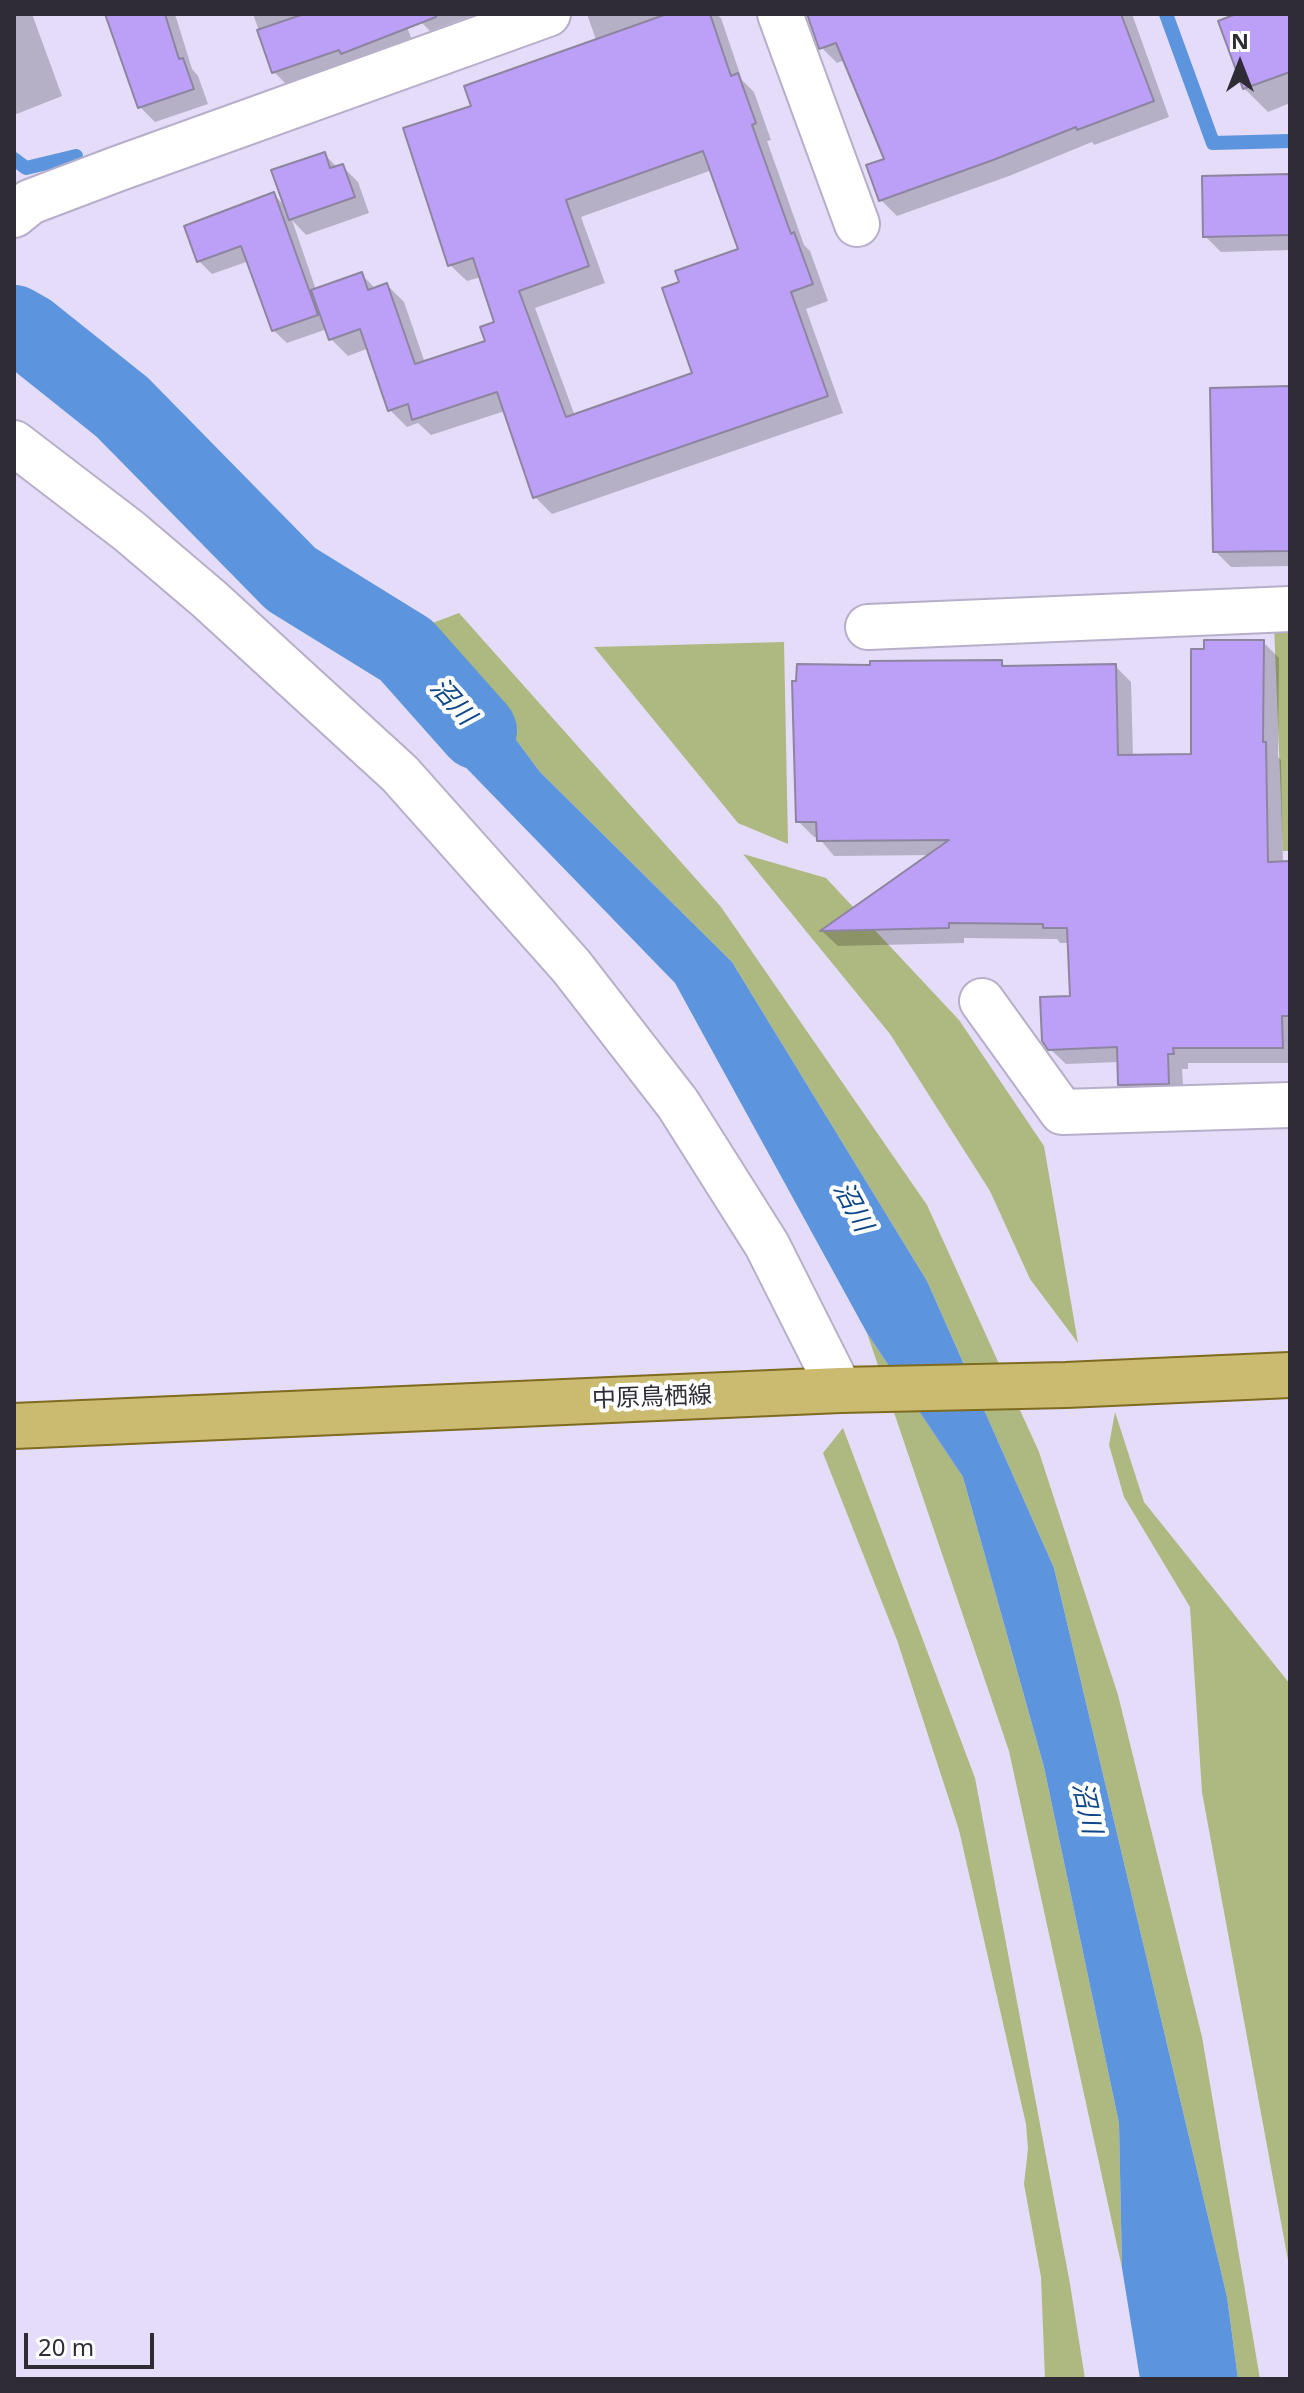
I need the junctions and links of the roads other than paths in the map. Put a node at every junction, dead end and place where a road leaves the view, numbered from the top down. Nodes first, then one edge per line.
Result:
1 (548, 14) edge
2 (780, 14) edge
3 (442, 32) edge
4 (22, 209) edge
5 (857, 224) dead end
6 (14, 443) edge
7 (1290, 609) edge
8 (868, 627) dead end
9 (982, 1001) dead end
10 (1290, 1105) edge
11 (1290, 1375) edge
12 (840, 1390) junction
13 (14, 1426) edge

1 - 3 street
2 - 5 street
3 - 4 street
6 - 12 street
7 - 8 street
9 - 10 street
11 - 12 main road, 中原鳥栖線
12 - 13 main road, 中原鳥栖線

